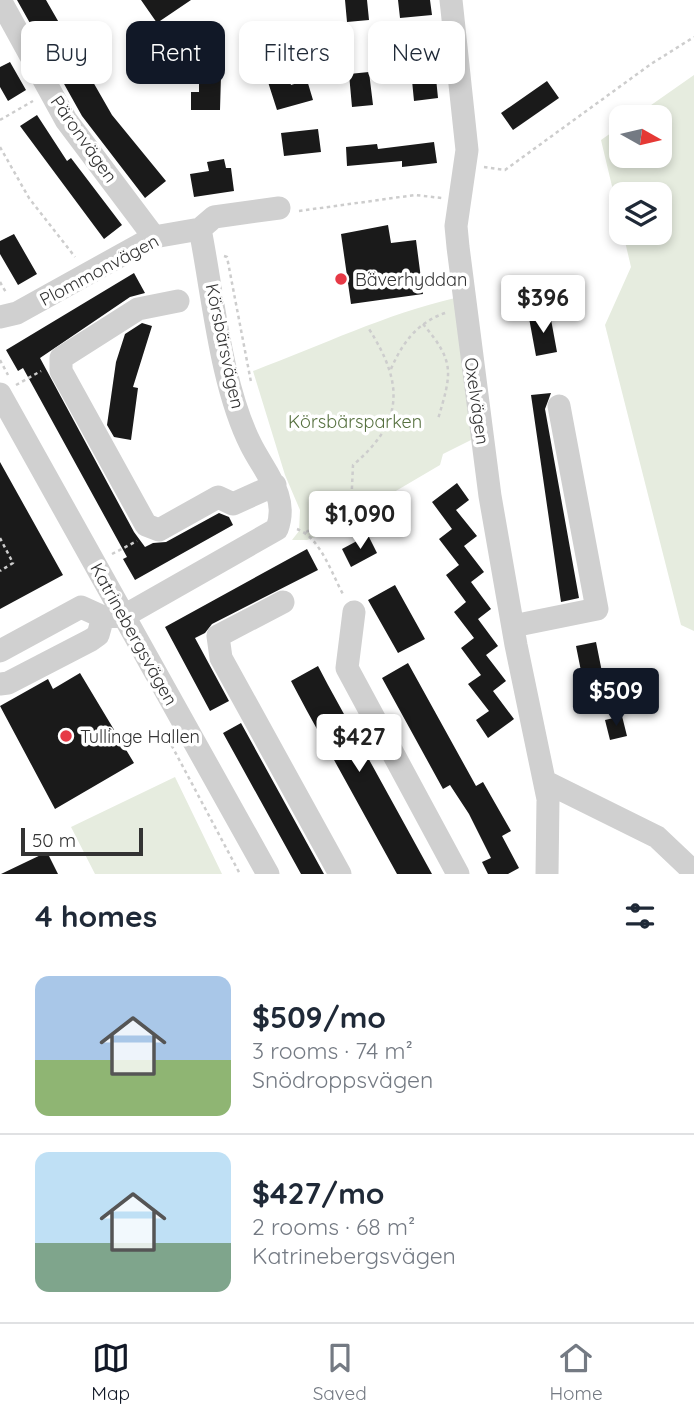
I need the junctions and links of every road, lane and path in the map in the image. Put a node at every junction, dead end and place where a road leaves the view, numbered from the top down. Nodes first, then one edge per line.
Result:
1 (0, 0) edge
2 (451, 0) edge
3 (694, 37) edge
4 (50, 91) junction
5 (0, 120) edge
6 (0, 148) edge
7 (477, 174) dead end
8 (458, 204) junction
9 (285, 211) joint
10 (200, 229) junction
11 (154, 237) junction
12 (88, 274) junction
13 (178, 301) dead end
14 (465, 307) junction
15 (0, 317) edge
16 (423, 324) junction
17 (369, 329) dead end
18 (61, 358) junction
19 (390, 370) junction
20 (7, 390) edge
21 (559, 406) dead end
22 (438, 419) dead end
23 (275, 485) junction
24 (291, 527) dead end
25 (159, 530) junction
26 (306, 532) junction
27 (0, 538) edge
28 (109, 556) dead end
29 (0, 570) edge
30 (283, 602) dead end
31 (354, 612) joint
32 (113, 616) junction
33 (513, 626) junction
34 (0, 651) edge
35 (0, 684) edge
36 (547, 790) junction
37 (694, 872) edge
38 (268, 874) edge
39 (340, 874) edge
40 (458, 874) edge
41 (547, 874) edge

1 - 4 street, Päronvägen
2 - 8 street, Oxelvägen
3 - 7 path
4 - 5 path
4 - 11 street, Päronvägen
6 - 12 path
8 - 9 path
8 - 14 street, Oxelvägen
9 - 10 street, Plommonvägen
10 - 11 street, Plommonvägen
10 - 23 street, Körsbärsvägen
11 - 12 street, Plommonvägen
12 - 15 street, Plommonvägen
13 - 18 street
14 - 16 path
14 - 33 street, Oxelvägen
16 - 19 path
16 - 22 path
17 - 19 path
18 - 20 path
18 - 25 street
19 - 26 path
20 - 32 street, Katrinebergsvägen
21 - 33 street
23 - 25 street
23 - 32 street, Körsbärsvägen
24 - 26 path
25 - 28 path
26 - 31 path
27 - 29 path
30 - 39 street
31 - 40 street
32 - 34 street
32 - 35 street
32 - 38 street, Katrinebergsvägen
33 - 36 street, Oxelvägen
36 - 37 street
36 - 41 street, Oxelvägen

